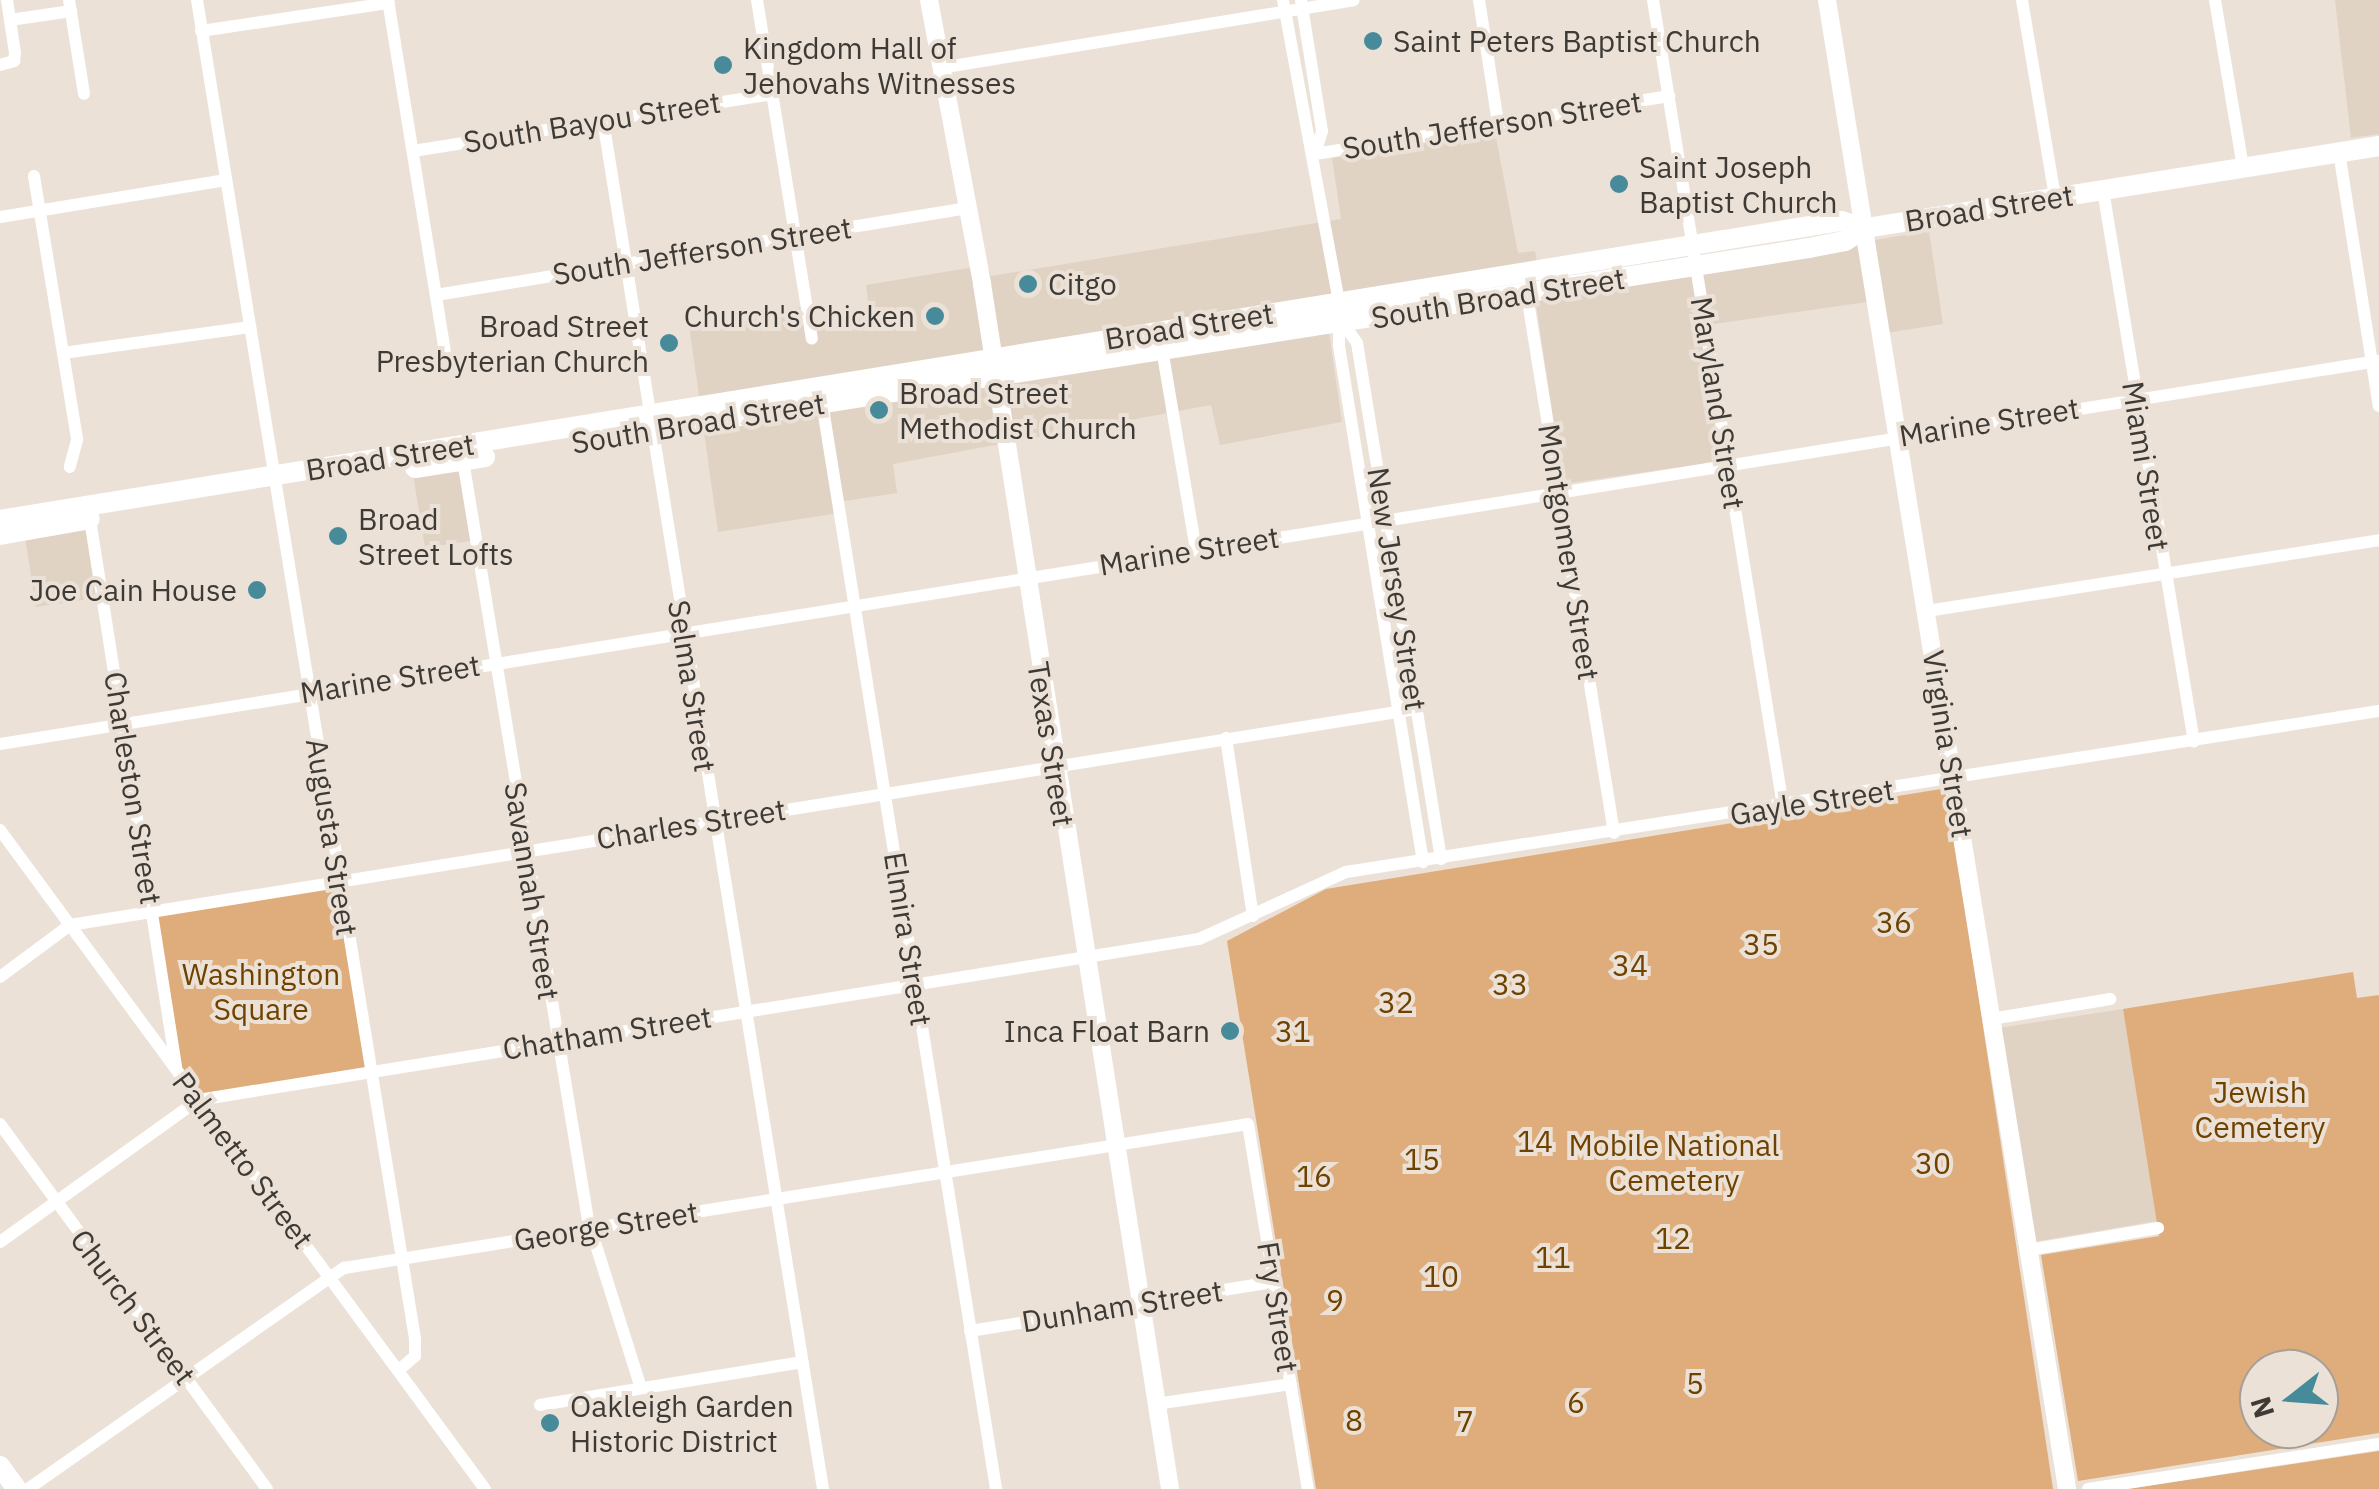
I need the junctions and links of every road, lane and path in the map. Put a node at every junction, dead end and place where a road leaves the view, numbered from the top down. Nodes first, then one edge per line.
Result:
1 (25, 0) edge
2 (197, 0) edge
3 (757, 0) edge
4 (929, 0) edge
5 (1353, 0) edge
6 (1479, 0) edge
7 (1653, 0) edge
8 (1827, 0) edge
9 (2022, 0) edge
10 (2215, 0) edge
11 (388, 2) edge
12 (1302, 4) edge
13 (70, 6) edge
14 (1284, 6) edge
15 (8, 9) edge
16 (202, 31) junction
17 (7, 63) edge
18 (940, 68) junction
19 (84, 94) dead end
20 (772, 94) junction
21 (1670, 96) junction
22 (603, 120) junction
23 (1498, 123) junction
24 (2379, 146) edge
25 (413, 151) junction
26 (2339, 152) junction
27 (1315, 154) junction
28 (2243, 167) junction
29 (34, 176) dead end
30 (226, 180) junction
31 (2102, 190) junction
32 (2055, 198) junction
33 (968, 208) junction
34 (41, 211) junction
35 (0, 217) edge
36 (1866, 228) junction
37 (794, 235) junction
38 (1695, 255) junction
39 (625, 263) junction
40 (1525, 282) junction
41 (436, 295) junction
42 (1341, 312) junction
43 (250, 328) junction
44 (812, 339) dead end
45 (1161, 341) junction
46 (446, 350) dead end
47 (63, 353) junction
48 (2375, 361) edge
49 (992, 368) junction
50 (821, 396) junction
51 (2136, 399) junction
52 (2379, 406) edge
53 (650, 423) junction
54 (1897, 437) junction
55 (462, 453) junction
56 (1727, 464) junction
57 (70, 467) dead end
58 (275, 482) junction
59 (1559, 490) junction
60 (89, 512) junction
61 (1385, 518) junction
62 (0, 520) edge
63 (1366, 521) junction
64 (0, 534) edge
65 (2379, 540) edge
66 (1196, 551) junction
67 (2163, 576) junction
68 (1024, 578) junction
69 (854, 605) junction
70 (1927, 611) junction
71 (684, 632) junction
72 (496, 662) junction
73 (309, 692) junction
74 (1416, 709) junction
75 (2379, 711) edge
76 (1399, 712) junction
77 (123, 722) junction
78 (1226, 738) junction
79 (2194, 742) junction
80 (0, 744) edge
81 (1055, 765) junction
82 (1954, 780) junction
83 (884, 792) junction
84 (1783, 806) junction
85 (714, 820) junction
86 (0, 830) edge
87 (1614, 833) junction
88 (525, 852) junction
89 (1441, 860) junction
90 (1424, 862) junction
91 (339, 882) junction
92 (153, 912) junction
93 (1253, 916) junction
94 (70, 925) junction
95 (1086, 957) junction
96 (0, 977) edge
97 (916, 984) junction
98 (2110, 1000) dead end
99 (745, 1010) junction
100 (1991, 1019) junction
101 (556, 1042) junction
102 (177, 1071) junction
103 (369, 1071) junction
104 (198, 1100) junction
105 (0, 1124) edge
106 (1248, 1124) joint
107 (1116, 1145) junction
108 (945, 1172) junction
109 (776, 1199) junction
110 (55, 1202) junction
111 (2158, 1228) dead end
112 (590, 1230) junction
113 (0, 1242) edge
114 (2028, 1250) junction
115 (401, 1258) junction
116 (328, 1275) junction
117 (1273, 1282) junction
118 (1140, 1303) junction
119 (970, 1330) junction
120 (803, 1362) junction
121 (399, 1370) junction
122 (186, 1377) junction
123 (1290, 1384) junction
124 (641, 1388) junction
125 (1156, 1404) junction
126 (540, 1405) dead end
127 (2379, 1444) edge
128 (0, 1466) edge
129 (17, 1489) edge
130 (28, 1489) edge
131 (267, 1489) edge
132 (486, 1489) edge
133 (822, 1489) edge
134 (996, 1489) edge
135 (1170, 1489) edge
136 (1308, 1489) edge
137 (2067, 1489) edge
138 (2088, 1489) edge

1 - 15 street
2 - 16 street, Augusta Street
3 - 20 street
4 - 18 street, Texas Street
5 - 12 street
6 - 23 street
7 - 21 street, Maryland Street
8 - 36 street, Virginia Street
9 - 32 street
10 - 28 street
11 - 16 street
11 - 25 street
12 - 14 street
12 - 27 street, New Jersey Street
13 - 15 street
13 - 19 street
14 - 18 street
14 - 27 street, New Jersey Street
15 - 17 street
16 - 30 street, Augusta Street
18 - 33 street, Texas Street
20 - 22 street, South Bayou Street
20 - 37 street
21 - 23 street, South Jefferson Street
21 - 38 street, Maryland Street
22 - 25 street, South Bayou Street
22 - 39 street, Selma Street
23 - 27 street, South Jefferson Street
24 - 26 main road, Broad Street
25 - 41 street
26 - 28 main road, Broad Street
26 - 48 street
27 - 42 street, New Jersey Street
28 - 31 main road, Broad Street
29 - 34 street
30 - 34 street
30 - 43 street, Augusta Street
31 - 32 main road, Broad Street
31 - 51 street, Miami Street
32 - 36 main road, Broad Street
33 - 37 street, South Jefferson Street
33 - 49 street, Texas Street
34 - 35 street
34 - 47 street
36 - 38 main road, Broad Street
36 - 54 street, Virginia Street
37 - 39 street, South Jefferson Street
37 - 44 street
38 - 40 main road, Broad Street
38 - 56 street, Maryland Street
39 - 41 street, South Jefferson Street
39 - 53 street, Selma Street
40 - 42 main road, Broad Street
40 - 59 street, Montgomery Street
41 - 46 street
42 - 45 main road, Broad Street
42 - 61 street, New Jersey Street
42 - 63 street, New Jersey Street
43 - 47 street
43 - 58 street, Augusta Street
45 - 49 main road, Broad Street
45 - 66 street
47 - 57 street
48 - 51 street, Marine Street
48 - 52 street
49 - 50 main road, Broad Street
49 - 68 street, Texas Street
50 - 53 main road, Broad Street
50 - 69 street, Elmira Street
51 - 54 street, Marine Street
51 - 67 street, Miami Street
53 - 55 main road, Broad Street
53 - 71 street, Selma Street
54 - 56 street, Marine Street
54 - 70 street, Virginia Street
55 - 58 main road, Broad Street
55 - 72 street, Savannah Street
56 - 59 street, Marine Street
56 - 84 street, Maryland Street
58 - 60 main road, Broad Street
58 - 73 street, Augusta Street
59 - 61 street, Marine Street
59 - 87 street, Montgomery Street
60 - 62 main road, Broad Street
60 - 64 main road
60 - 77 street, Charleston Street
61 - 63 street, Marine Street
61 - 74 street, New Jersey Street
63 - 66 street, Marine Street
63 - 76 street, New Jersey Street
65 - 67 street
66 - 68 street, Marine Street
67 - 70 street
67 - 79 street, Miami Street
68 - 69 street, Marine Street
68 - 81 street, Texas Street
69 - 71 street, Marine Street
69 - 83 street, Elmira Street
70 - 82 street, Virginia Street
71 - 72 street, Marine Street
71 - 85 street, Selma Street
72 - 73 street, Marine Street
72 - 88 street, Savannah Street
73 - 77 street, Marine Street
73 - 91 street, Augusta Street
74 - 76 street, Charles Street
74 - 89 street, New Jersey Street
75 - 79 street, Gayle Street
76 - 78 street, Charles Street
76 - 90 street, New Jersey Street
77 - 80 street, Marine Street
77 - 92 street, Charleston Street
78 - 81 street, Charles Street
78 - 93 street
79 - 82 street, Gayle Street
81 - 83 street, Charles Street
81 - 95 street, Texas Street
82 - 84 street, Gayle Street
82 - 100 street, Virginia Street
83 - 85 street, Charles Street
83 - 97 street, Elmira Street
84 - 87 street, Gayle Street
85 - 88 street, Charles Street
85 - 99 street, Selma Street
86 - 94 street, Palmetto Street
87 - 89 street, Gayle Street
88 - 91 street, Charles Street
88 - 101 street, Savannah Street
89 - 90 street, Gayle Street
90 - 93 street, Gayle Street
91 - 92 street, Charles Street
91 - 103 street, Augusta Street
92 - 94 street, Charles Street
92 - 102 street, Charleston Street
93 - 95 street, Chatham Street
94 - 96 street, Charles Street
94 - 102 street, Palmetto Street
95 - 97 street, Chatham Street
95 - 107 street, Texas Street
97 - 99 street, Chatham Street
97 - 108 street, Elmira Street
98 - 100 street
99 - 101 street, Chatham Street
99 - 109 street, Selma Street
100 - 114 street, Virginia Street
101 - 103 street, Chatham Street
101 - 112 street, Savannah Street
102 - 104 street, Palmetto Street
103 - 104 street, Chatham Street
103 - 115 street, Augusta Street
104 - 110 street, Chatham Street
104 - 116 street, Palmetto Street
105 - 110 street, Church Street
106 - 107 street, George Street
106 - 117 street, Fry Street
107 - 108 street, George Street
107 - 118 street, Texas Street
108 - 109 street, George Street
108 - 119 street, Elmira Street
109 - 112 street, George Street
109 - 120 street, Selma Street
110 - 113 street, Chatham Street
110 - 122 street, Church Street
111 - 114 street
112 - 115 street, George Street
112 - 124 street, Savannah Street
114 - 137 street, Virginia Street
115 - 116 street, George Street
115 - 121 street, Augusta Street
116 - 121 street, Palmetto Street
116 - 122 street, George Street
117 - 118 street, Dunham Street
117 - 123 street, Fry Street
118 - 119 street, Dunham Street
118 - 125 street, Texas Street
119 - 134 street, Elmira Street
120 - 124 street
120 - 133 street, Selma Street
121 - 132 street, Palmetto Street
122 - 130 street, George Street
122 - 131 street, Church Street
123 - 125 street
123 - 136 street, Fry Street
124 - 126 street
125 - 135 street, Texas Street
127 - 138 street
128 - 129 main road

